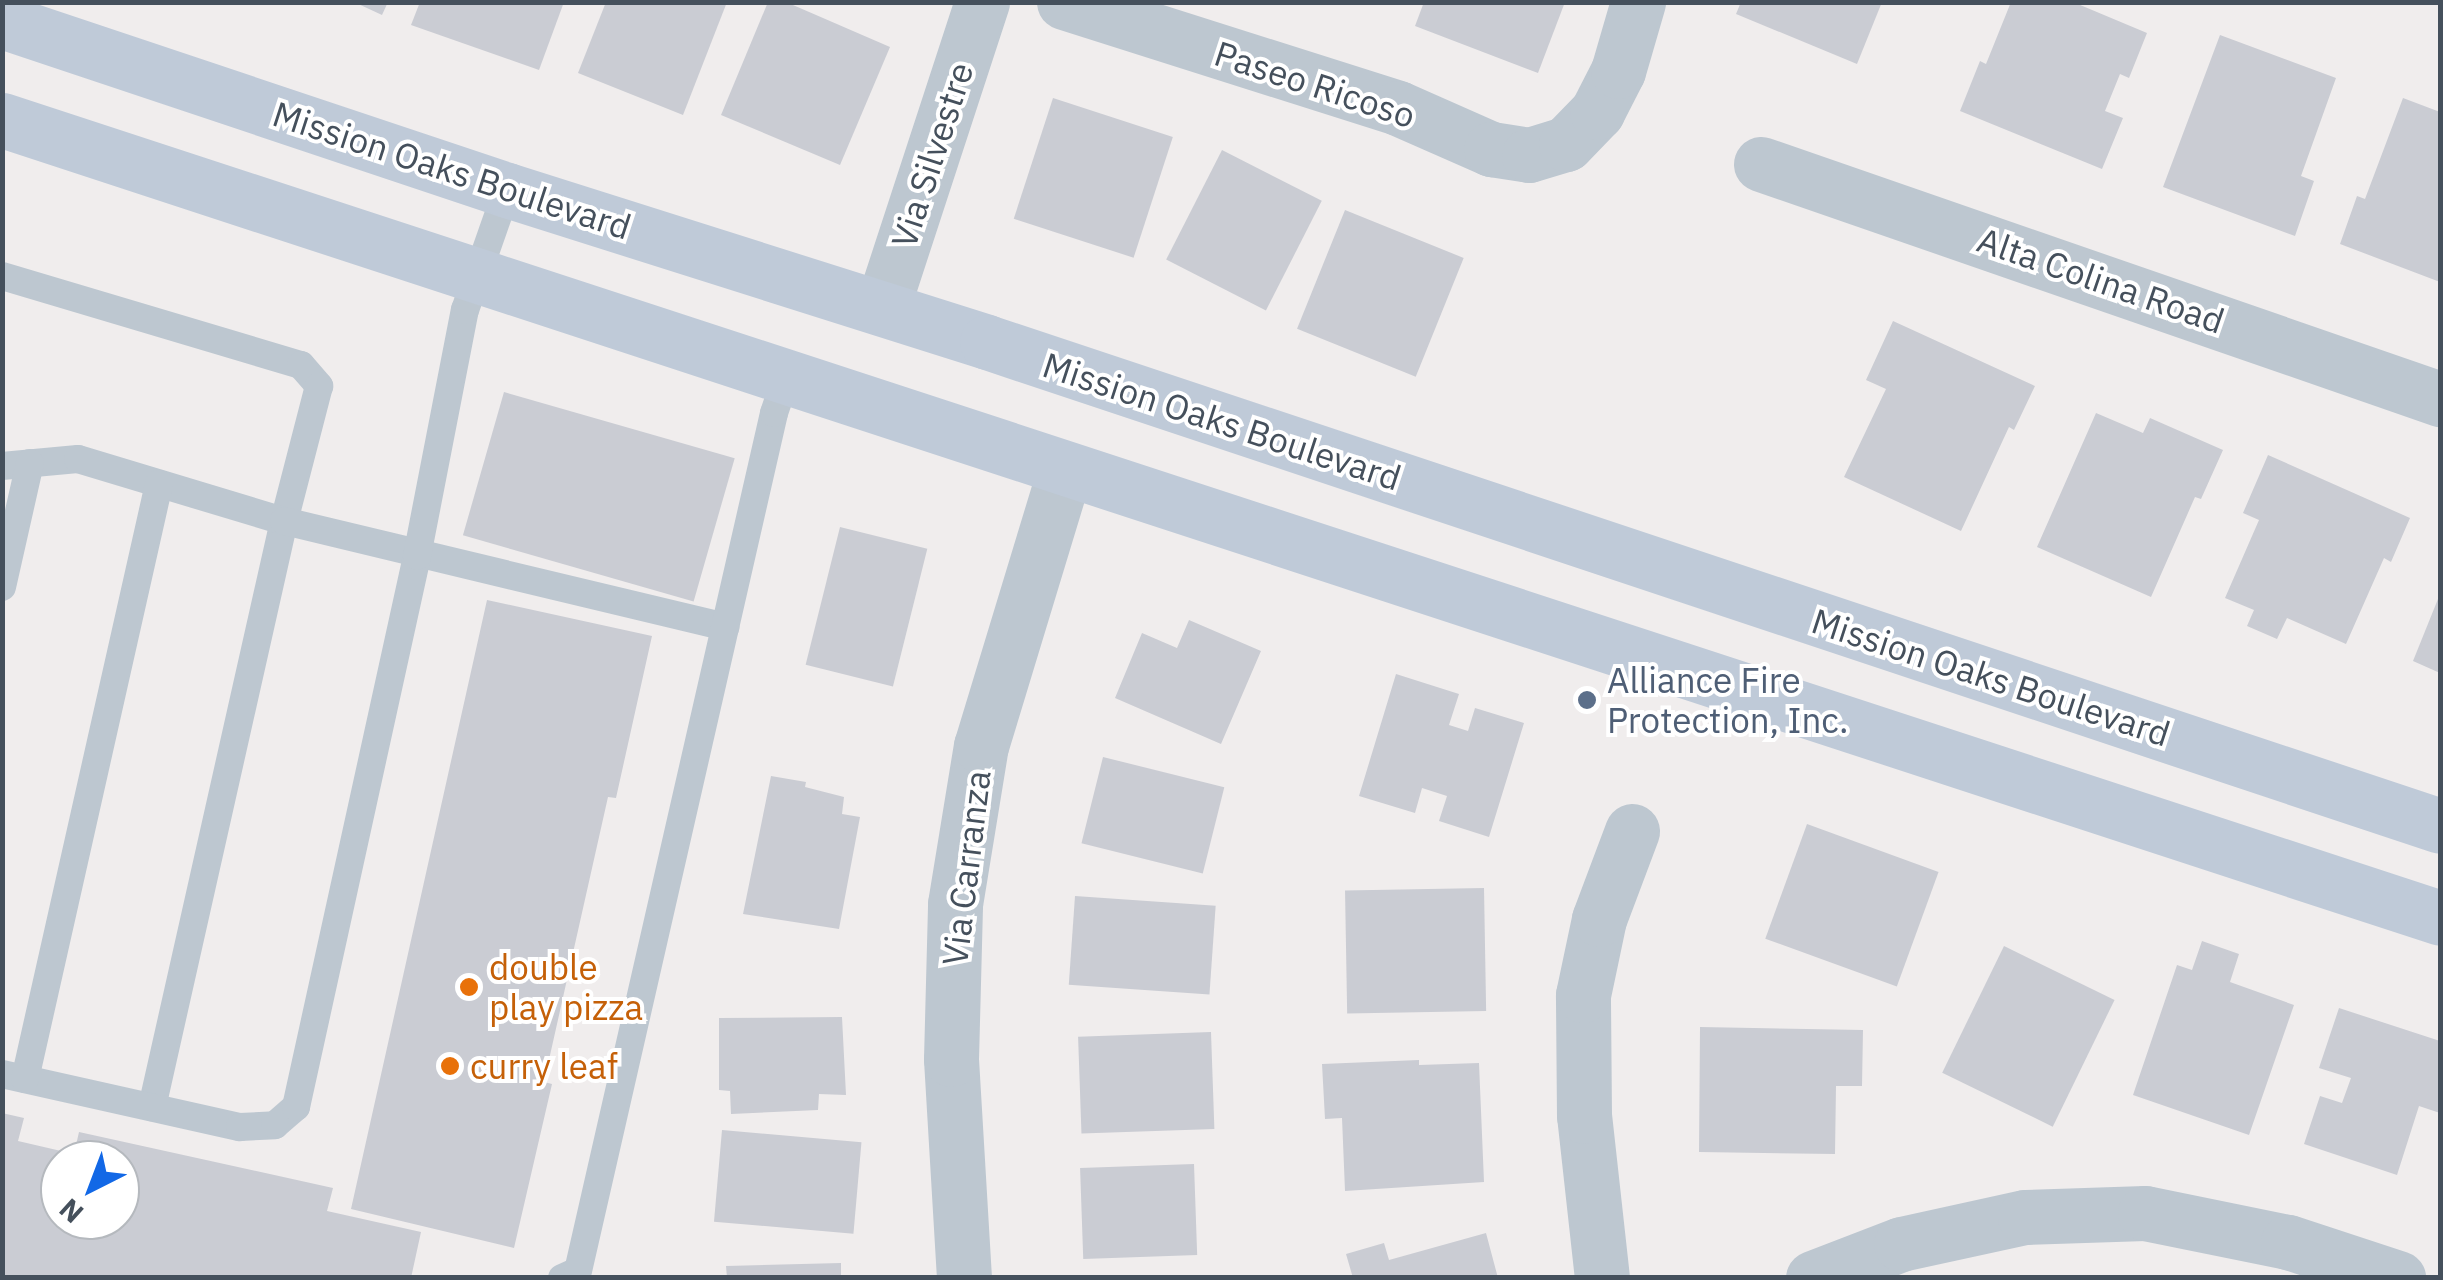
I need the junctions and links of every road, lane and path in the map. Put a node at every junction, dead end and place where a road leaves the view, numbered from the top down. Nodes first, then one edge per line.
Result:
1 (982, 2) edge
2 (1064, 2) edge
3 (1638, 2) edge
4 (2, 21) edge
5 (2, 120) edge
6 (1762, 164) dead end
7 (507, 190) junction
8 (2, 276) edge
9 (476, 276) junction
10 (882, 308) junction
11 (786, 379) junction
12 (2440, 399) edge
13 (16, 465) edge
14 (1065, 470) junction
15 (159, 484) junction
16 (284, 521) junction
17 (418, 556) junction
18 (2, 587) edge
19 (725, 627) junction
20 (2440, 826) edge
21 (1632, 831) dead end
22 (2440, 918) edge
23 (14, 1076) edge
24 (152, 1107) junction
25 (562, 1278) edge
26 (964, 1278) edge
27 (1602, 1278) edge
28 (1813, 1278) edge
29 (2398, 1278) edge

1 - 10 street, Via Silvestre
2 - 3 street, Paseo Ricoso
4 - 7 main road, Mission Oaks Boulevard
5 - 9 main road
6 - 12 street, Alta Colina Road
7 - 9 lane
7 - 10 main road, Mission Oaks Boulevard
8 - 16 lane
9 - 11 main road
9 - 17 lane
10 - 20 main road, Mission Oaks Boulevard
11 - 14 main road
11 - 19 lane
13 - 15 lane
13 - 18 lane
14 - 22 main road
14 - 26 street, Via Carranza
15 - 16 lane
15 - 23 lane
16 - 17 lane
16 - 24 lane
17 - 19 lane
17 - 24 lane
19 - 25 lane
21 - 27 street
23 - 24 lane
28 - 29 street

